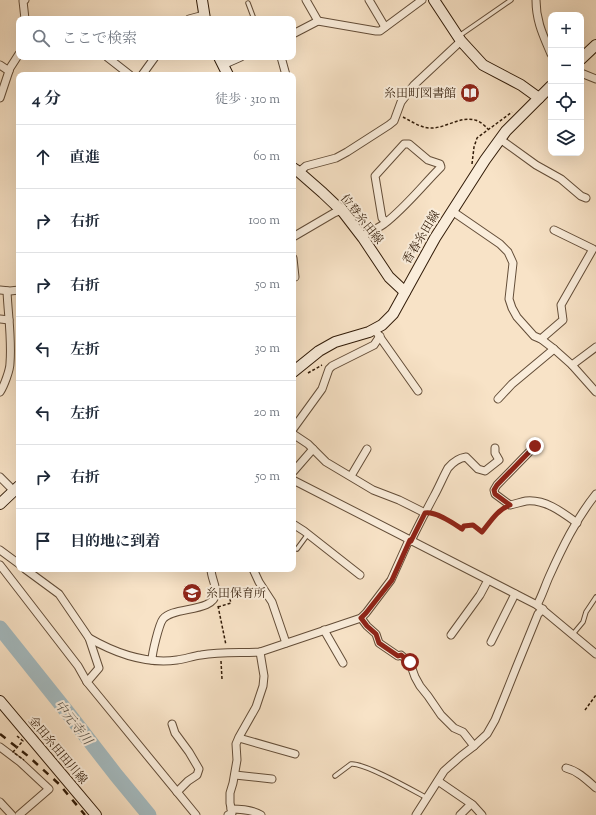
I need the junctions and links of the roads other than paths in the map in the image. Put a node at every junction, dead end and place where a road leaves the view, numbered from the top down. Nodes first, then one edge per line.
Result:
1 (25, 0) edge
2 (202, 0) edge
3 (306, 0) edge
4 (369, 0) edge
5 (422, 0) edge
6 (434, 0) edge
7 (511, 0) edge
8 (536, 0) edge
9 (248, 3) dead end
10 (25, 16) edge
11 (204, 16) edge
12 (253, 16) edge
13 (318, 21) junction
14 (385, 27) junction
15 (296, 32) edge
16 (460, 38) junction
17 (596, 45) edge
18 (549, 48) edge
19 (584, 55) edge
20 (16, 59) edge
21 (111, 60) edge
22 (153, 60) edge
23 (282, 60) edge
24 (221, 61) edge
25 (0, 65) edge
26 (9, 71) junction
27 (126, 72) edge
28 (144, 72) edge
29 (226, 72) edge
30 (285, 72) edge
31 (584, 74) edge
32 (596, 79) edge
33 (548, 89) edge
34 (0, 98) edge
35 (539, 98) junction
36 (500, 138) junction
37 (296, 170) edge
38 (586, 198) dead end
39 (341, 210) junction
40 (452, 211) junction
41 (386, 222) junction
42 (554, 230) dead end
43 (296, 235) edge
44 (362, 236) junction
45 (3, 290) edge
46 (16, 290) edge
47 (405, 292) junction
48 (0, 319) edge
49 (9, 320) junction
50 (377, 333) junction
51 (541, 339) junction
52 (596, 347) edge
53 (554, 349) junction
54 (572, 366) junction
55 (296, 369) edge
56 (418, 391) dead end
57 (0, 392) edge
58 (596, 392) edge
59 (498, 399) dead end
60 (296, 425) edge
61 (296, 436) edge
62 (535, 446) dead end
63 (495, 448) dead end
64 (312, 449) junction
65 (367, 450) dead end
66 (296, 468) edge
67 (351, 476) junction
68 (0, 477) edge
69 (296, 482) edge
70 (16, 487) edge
71 (16, 489) edge
72 (596, 494) edge
73 (0, 504) edge
74 (425, 513) junction
75 (577, 523) junction
76 (296, 526) edge
77 (308, 534) junction
78 (410, 541) junction
79 (297, 549) dead end
80 (0, 550) edge
81 (16, 562) edge
82 (0, 565) edge
83 (29, 572) edge
84 (211, 572) edge
85 (254, 572) edge
86 (360, 575) dead end
87 (488, 580) junction
88 (515, 594) junction
89 (596, 597) edge
90 (540, 607) junction
91 (361, 618) junction
92 (324, 630) junction
93 (573, 634) junction
94 (451, 635) dead end
95 (89, 638) junction
96 (491, 642) dead end
97 (286, 643) junction
98 (260, 652) junction
99 (596, 654) edge
100 (152, 660) junction
101 (343, 663) dead end
102 (87, 682) junction
103 (0, 701) edge
104 (172, 724) dead end
105 (239, 738) junction
106 (474, 746) junction
107 (0, 747) edge
108 (295, 754) dead end
109 (566, 768) dead end
110 (235, 775) junction
111 (335, 776) dead end
112 (272, 779) dead end
113 (438, 781) junction
114 (596, 788) edge
115 (178, 792) junction
116 (427, 798) junction
117 (0, 802) edge
118 (471, 804) junction
119 (230, 812) edge
120 (12, 815) edge
121 (19, 815) edge
122 (96, 815) edge
123 (196, 815) edge
124 (261, 815) edge
125 (416, 815) edge
126 (460, 815) edge
127 (482, 815) edge

1 - 10 street
2 - 11 main road
3 - 13 street
4 - 14 street
5 - 14 street
6 - 16 main road
7 - 16 lane
8 - 18 street
9 - 12 lane
13 - 14 street
13 - 15 street
16 - 35 main road
16 - 37 street
17 - 19 main road
20 - 26 street
21 - 27 street
22 - 28 street
23 - 30 street
24 - 29 main road
25 - 26 street
26 - 34 street
31 - 32 street
33 - 35 main road, 香春糸田線
35 - 36 main road, 香春糸田線
36 - 38 street
36 - 40 main road, 香春糸田線
37 - 39 main road, 位登糸田線
39 - 43 street
39 - 44 main road, 位登糸田線
40 - 47 main road, 香春糸田線
40 - 51 street
41 - 41 street
41 - 44 street
42 - 51 street
44 - 47 main road, 位登糸田線
45 - 46 street
45 - 49 street
47 - 50 main road, 香春糸田線
48 - 49 street
49 - 57 street
50 - 55 main road, 香春糸田線
50 - 56 street
50 - 60 street
51 - 53 street
52 - 54 street
53 - 54 street
53 - 59 street
54 - 58 street
61 - 64 street
62 - 75 street
63 - 74 street
64 - 66 street
64 - 67 street
65 - 67 street
67 - 74 street
68 - 70 street
69 - 78 street
71 - 73 main road
72 - 75 street
74 - 78 street
75 - 90 street
76 - 77 street
77 - 79 lane
77 - 86 street
78 - 87 street
78 - 91 street
80 - 81 street
82 - 102 street
83 - 95 street
84 - 100 street
85 - 97 street
87 - 88 street
87 - 94 street
88 - 90 street
88 - 96 street
89 - 93 lane
90 - 93 street
90 - 106 street
91 - 92 street
91 - 106 street
92 - 97 street
92 - 101 street
93 - 99 street
95 - 100 street
95 - 102 street
97 - 98 street
98 - 100 street
98 - 105 street
102 - 115 street
103 - 122 main road, 金田糸田田川線
104 - 115 street
105 - 108 street
105 - 110 street
106 - 113 street
107 - 121 street
109 - 114 street
110 - 112 street
110 - 119 street
111 - 116 lane
113 - 116 street
113 - 118 street
115 - 123 street
116 - 125 street
117 - 120 street
118 - 126 street
118 - 127 street
119 - 124 street

